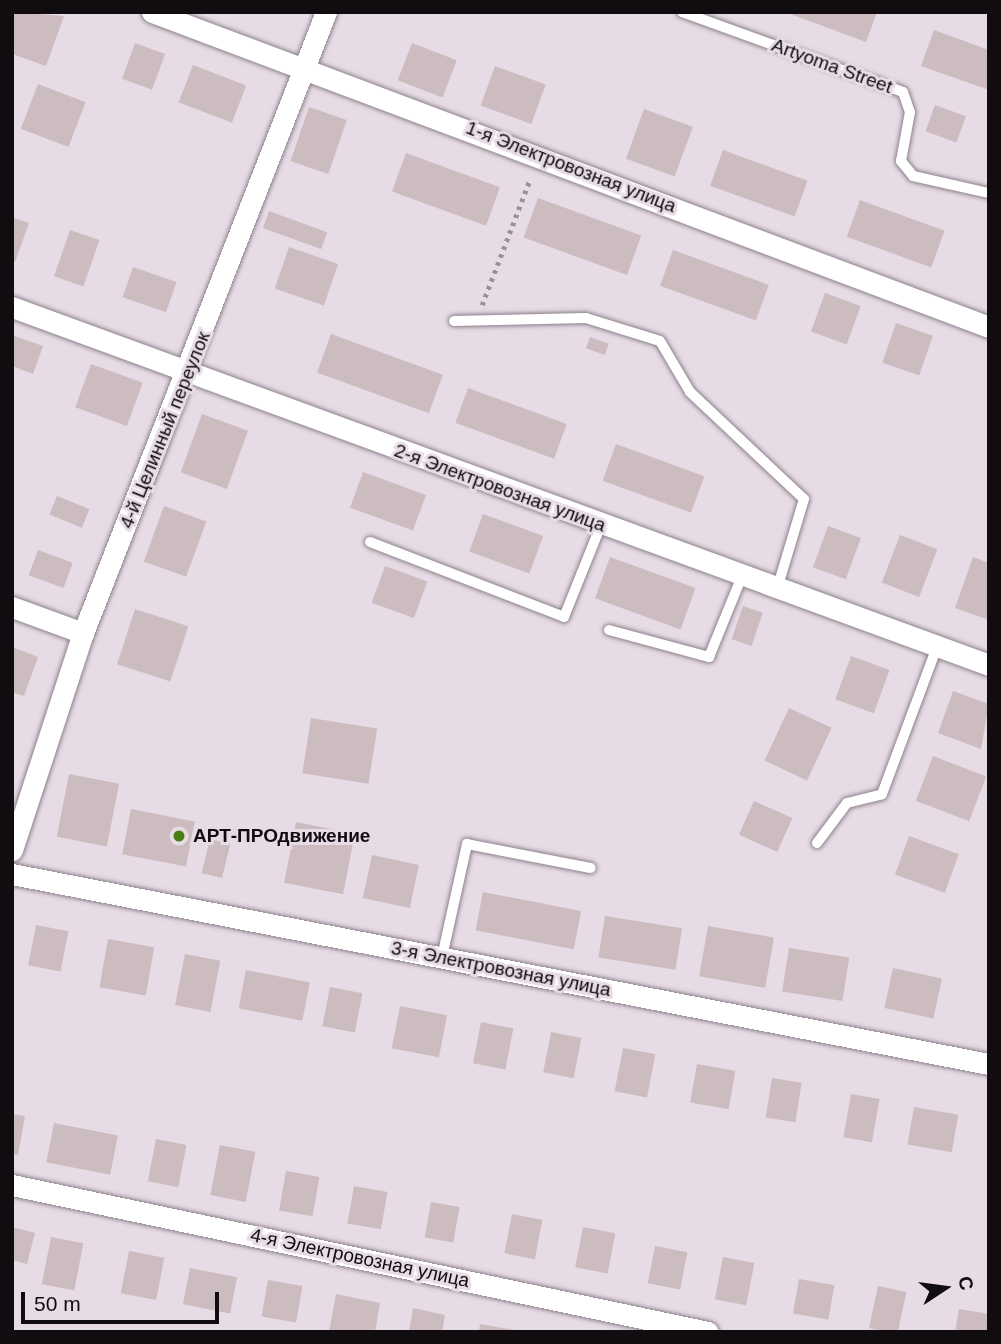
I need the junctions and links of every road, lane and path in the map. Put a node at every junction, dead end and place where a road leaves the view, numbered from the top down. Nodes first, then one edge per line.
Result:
1 (152, 12) edge
2 (326, 12) edge
3 (682, 12) edge
4 (307, 67) junction
5 (538, 155) junction
6 (989, 193) edge
7 (12, 307) edge
8 (477, 320) junction
9 (454, 321) dead end
10 (989, 327) edge
11 (188, 375) junction
12 (601, 525) junction
13 (370, 542) dead end
14 (741, 576) junction
15 (777, 589) junction
16 (12, 607) edge
17 (609, 629) dead end
18 (83, 633) junction
19 (937, 646) junction
20 (989, 666) edge
21 (817, 843) dead end
22 (12, 850) edge
23 (590, 868) dead end
24 (12, 874) edge
25 (442, 957) junction
26 (989, 1064) edge
27 (12, 1185) edge
28 (708, 1332) edge

1 - 4 street, 1-я Электровозная улица
2 - 4 street, 4-й Целинный переулок
3 - 6 lane, Artyoma Street
4 - 5 street, 1-я Электровозная улица
4 - 11 street, 4-й Целинный переулок
5 - 8 path
5 - 10 street, 1-я Электровозная улица
7 - 11 street, 2-я Электровозная улица
8 - 9 lane
8 - 15 lane
11 - 12 street, 2-я Электровозная улица
11 - 18 street, 4-й Целинный переулок
12 - 13 lane
12 - 14 street, 2-я Электровозная улица
14 - 15 street, 2-я Электровозная улица
14 - 17 lane
15 - 19 street, 2-я Электровозная улица
16 - 18 street
18 - 22 street, 4-й Целинный переулок
19 - 20 street, 2-я Электровозная улица
19 - 21 lane
23 - 25 lane
24 - 25 street, 3-я Электровозная улица
25 - 26 street, 3-я Электровозная улица
27 - 28 street, 4-я Электровозная улица

